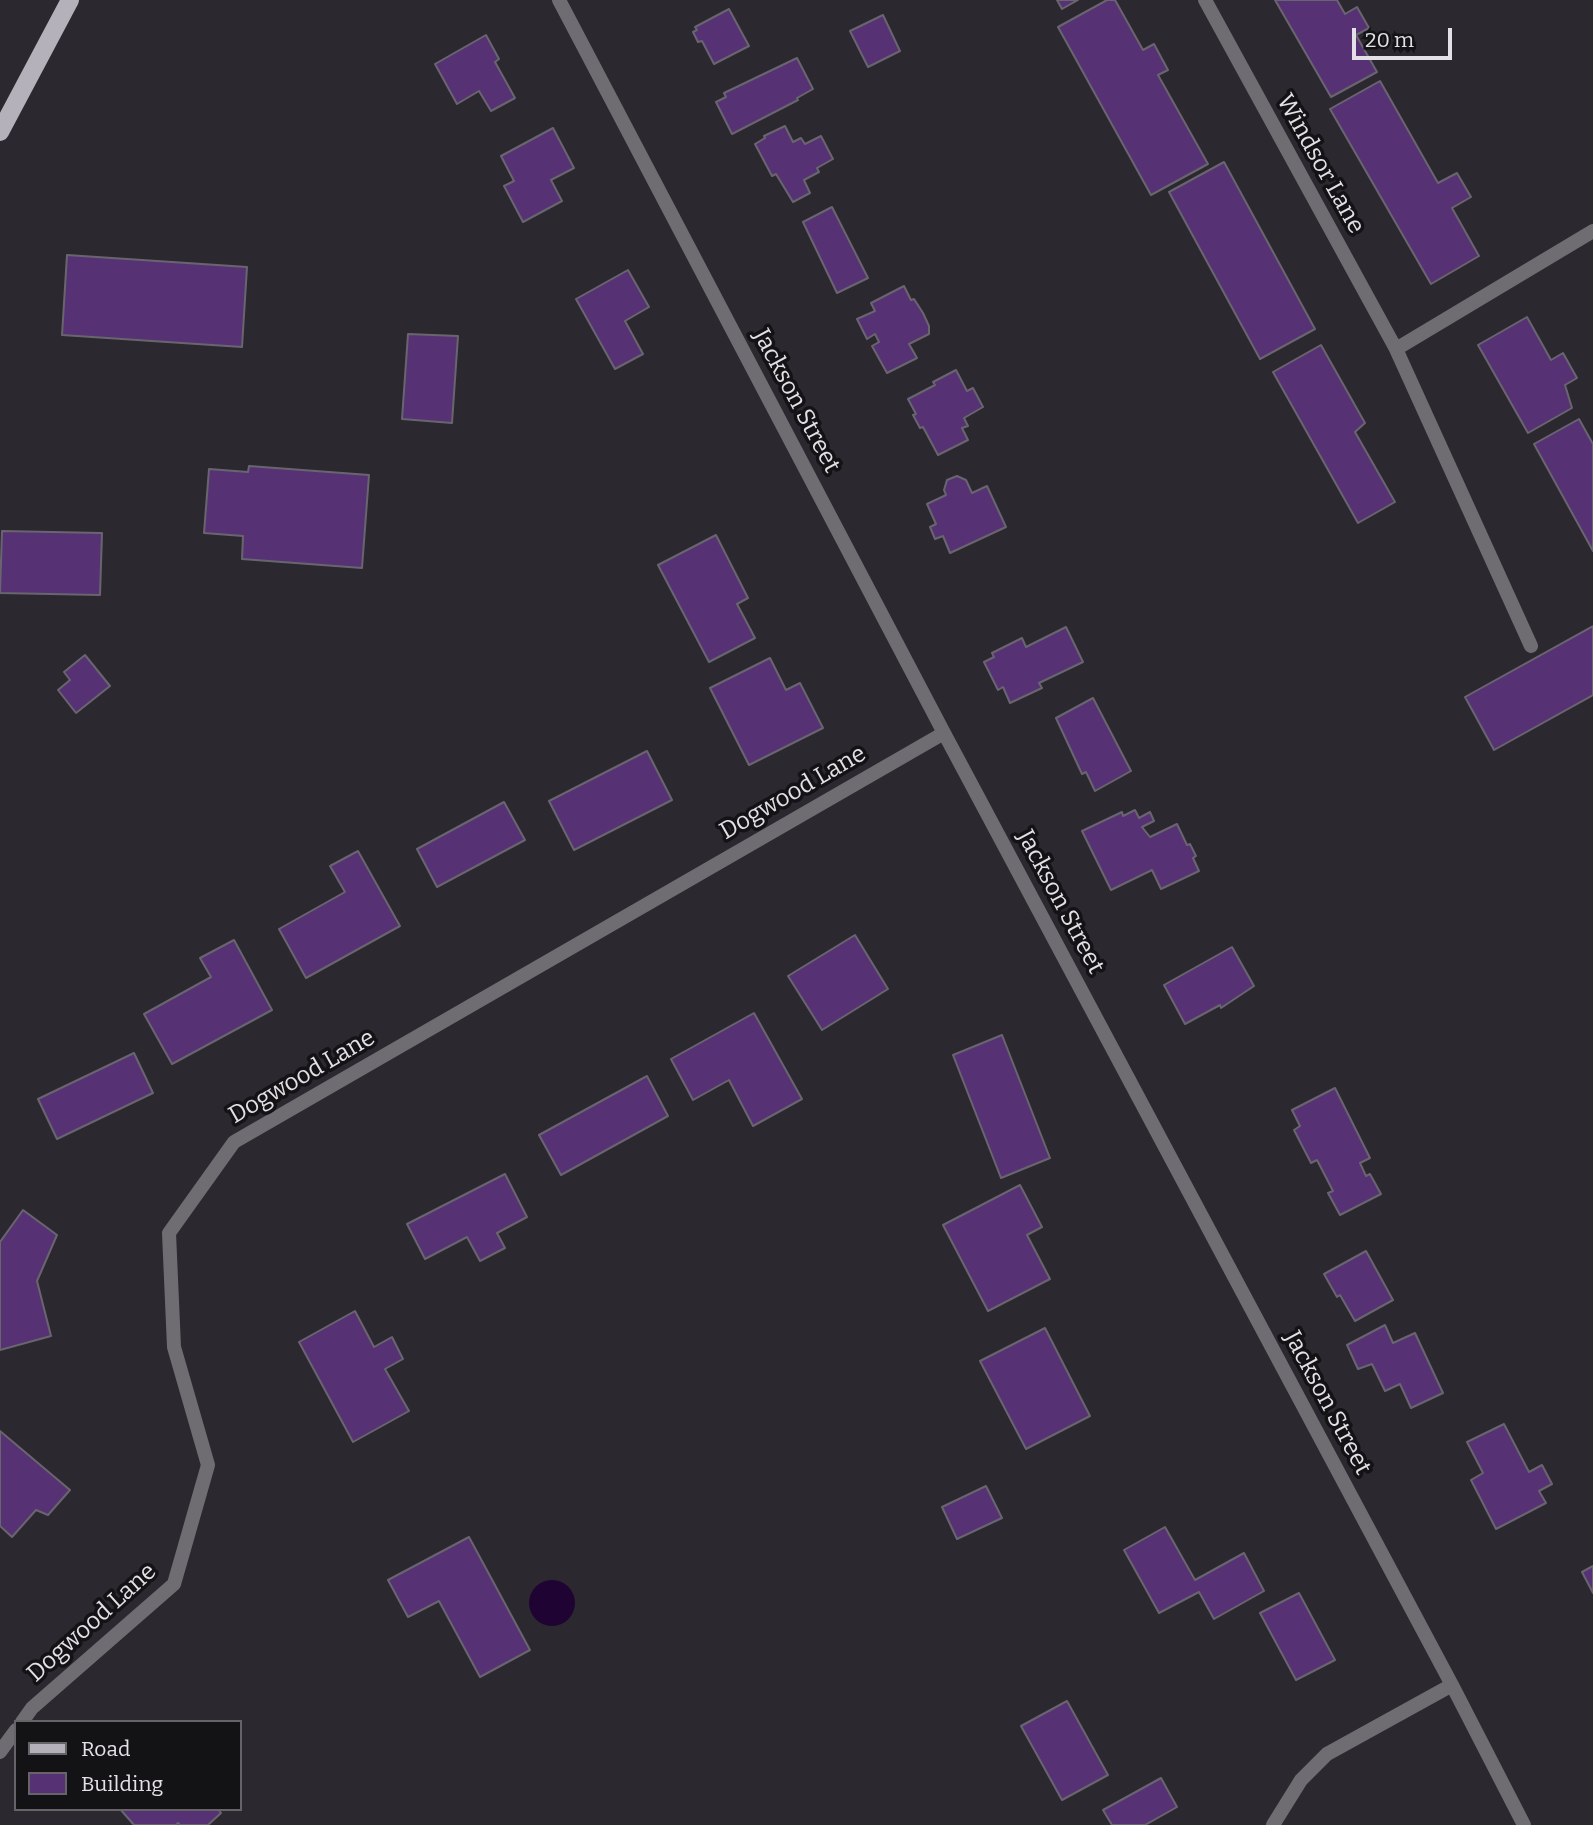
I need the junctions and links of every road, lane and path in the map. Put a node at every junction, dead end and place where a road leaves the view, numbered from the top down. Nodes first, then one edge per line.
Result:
1 (71, 0) edge
2 (559, 0) edge
3 (1205, 0) edge
4 (0, 132) edge
5 (1593, 231) edge
6 (1396, 349) junction
7 (1531, 646) dead end
8 (944, 733) junction
9 (1452, 1685) junction
10 (23, 1720) edge
11 (14, 1733) edge
12 (0, 1752) edge
13 (1273, 1825) edge
14 (1524, 1825) edge

1 - 4 main road
2 - 8 street, Jackson Street
3 - 6 street, Windsor Lane
5 - 6 street
6 - 7 street, Windsor Lane
8 - 9 street, Jackson Street
8 - 10 street, Dogwood Lane
9 - 13 street
9 - 14 street, Jackson Street
11 - 12 street

